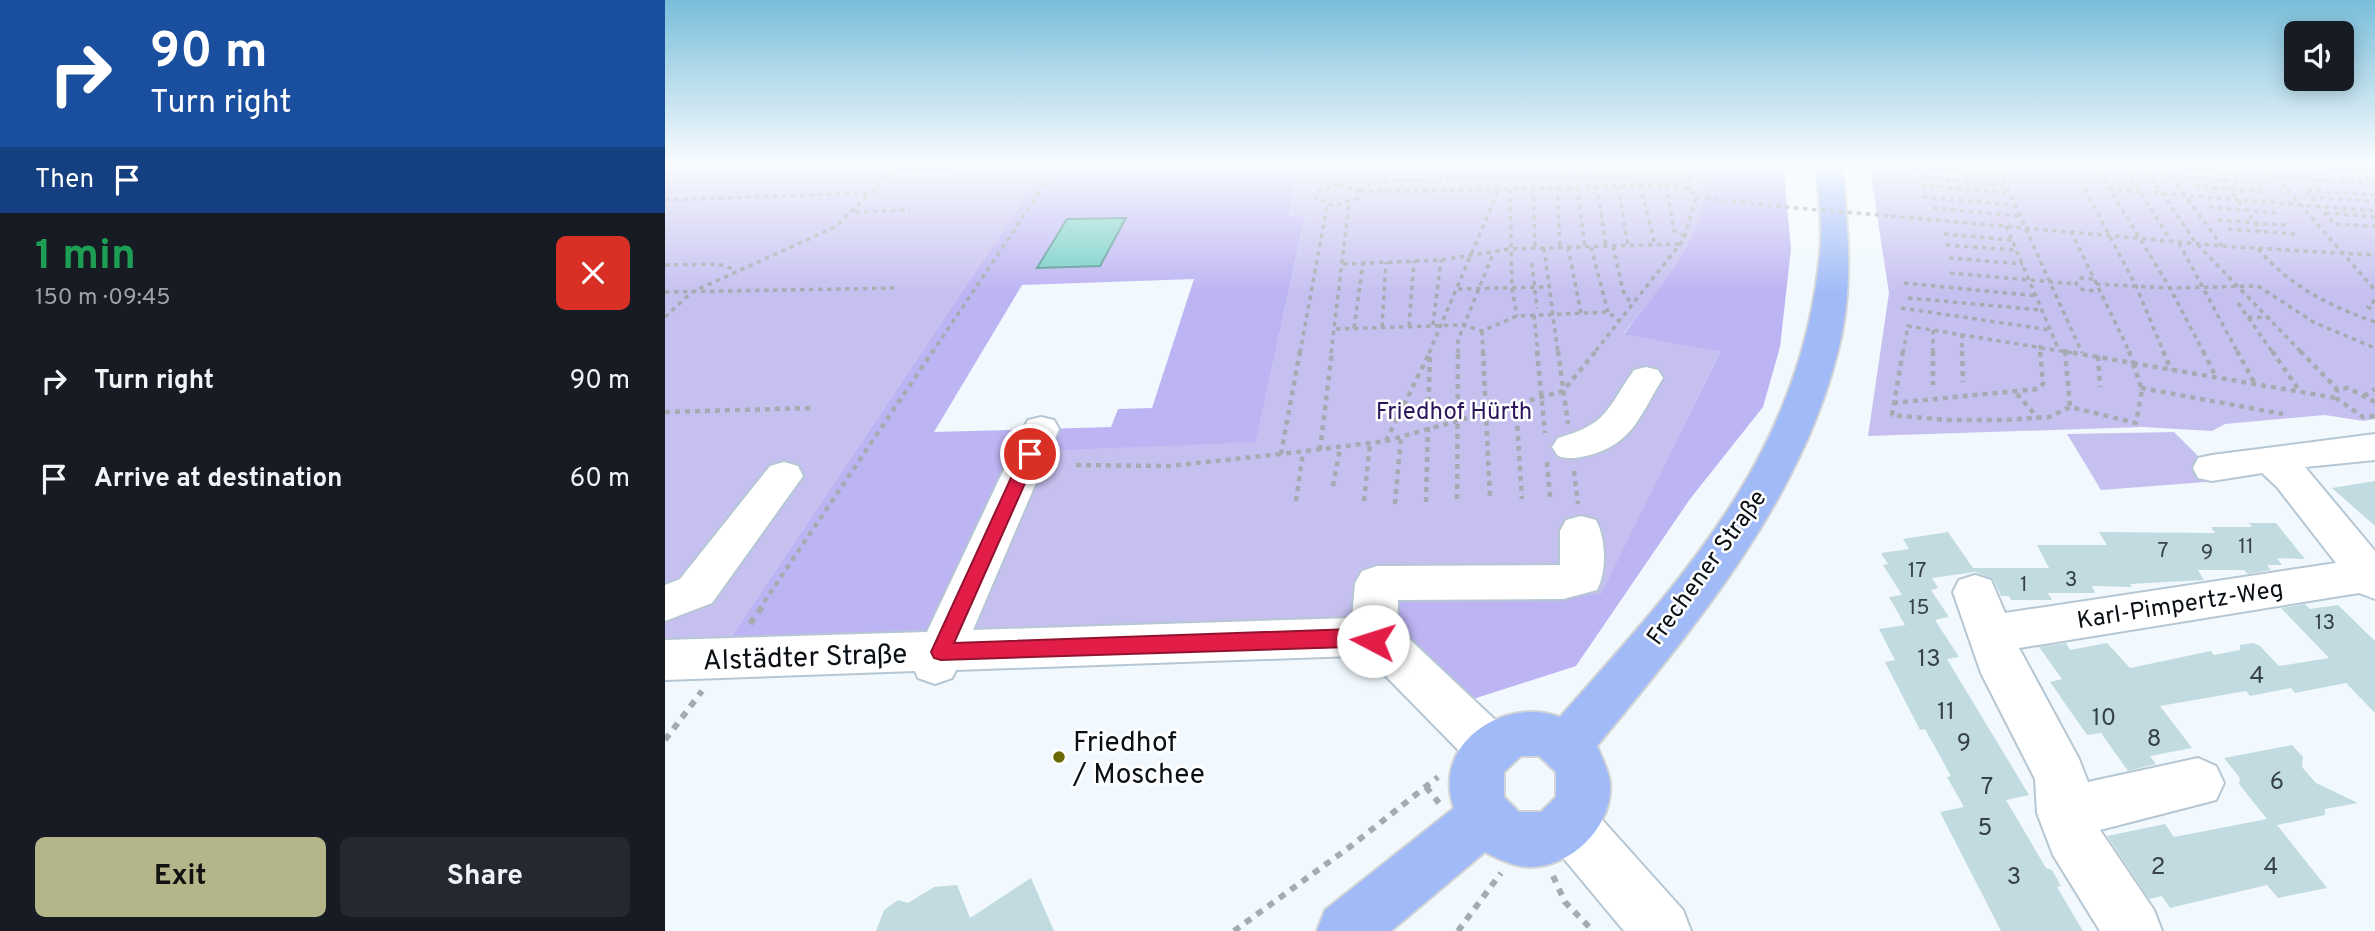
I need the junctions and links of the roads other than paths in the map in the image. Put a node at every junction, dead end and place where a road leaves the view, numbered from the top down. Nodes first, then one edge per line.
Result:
1 (1835, 206) edge
2 (1646, 378) dead end
3 (2374, 425) edge
4 (1041, 429) dead end
5 (1554, 447) road end
6 (2270, 458) junction
7 (2212, 468) dead end
8 (784, 476) dead end
9 (1581, 531) road end
10 (2372, 578) edge
11 (665, 603) edge
12 (1373, 641) junction
13 (938, 658) junction
14 (665, 660) edge
15 (1481, 738) junction
16 (1566, 746) junction
17 (2198, 783) dead end
18 (2064, 813) junction
19 (1475, 825) junction
20 (1569, 846) junction
21 (1346, 931) edge
22 (1662, 931) edge
23 (2133, 931) edge

1 - 16 main road, Frechener Straße
2 - 5 street
3 - 6 street
4 - 13 street
6 - 7 street
6 - 10 street
8 - 11 street
9 - 12 street
10 - 18 street, Karl-Pimpertz-Weg
12 - 13 street, Alstädter Straße
12 - 15 street, Alstädter Straße
13 - 14 street, Alstädter Straße
15 - 16 main road
15 - 19 main road
16 - 20 main road
17 - 18 street
18 - 23 street
19 - 20 main road
19 - 21 main road
20 - 22 street

